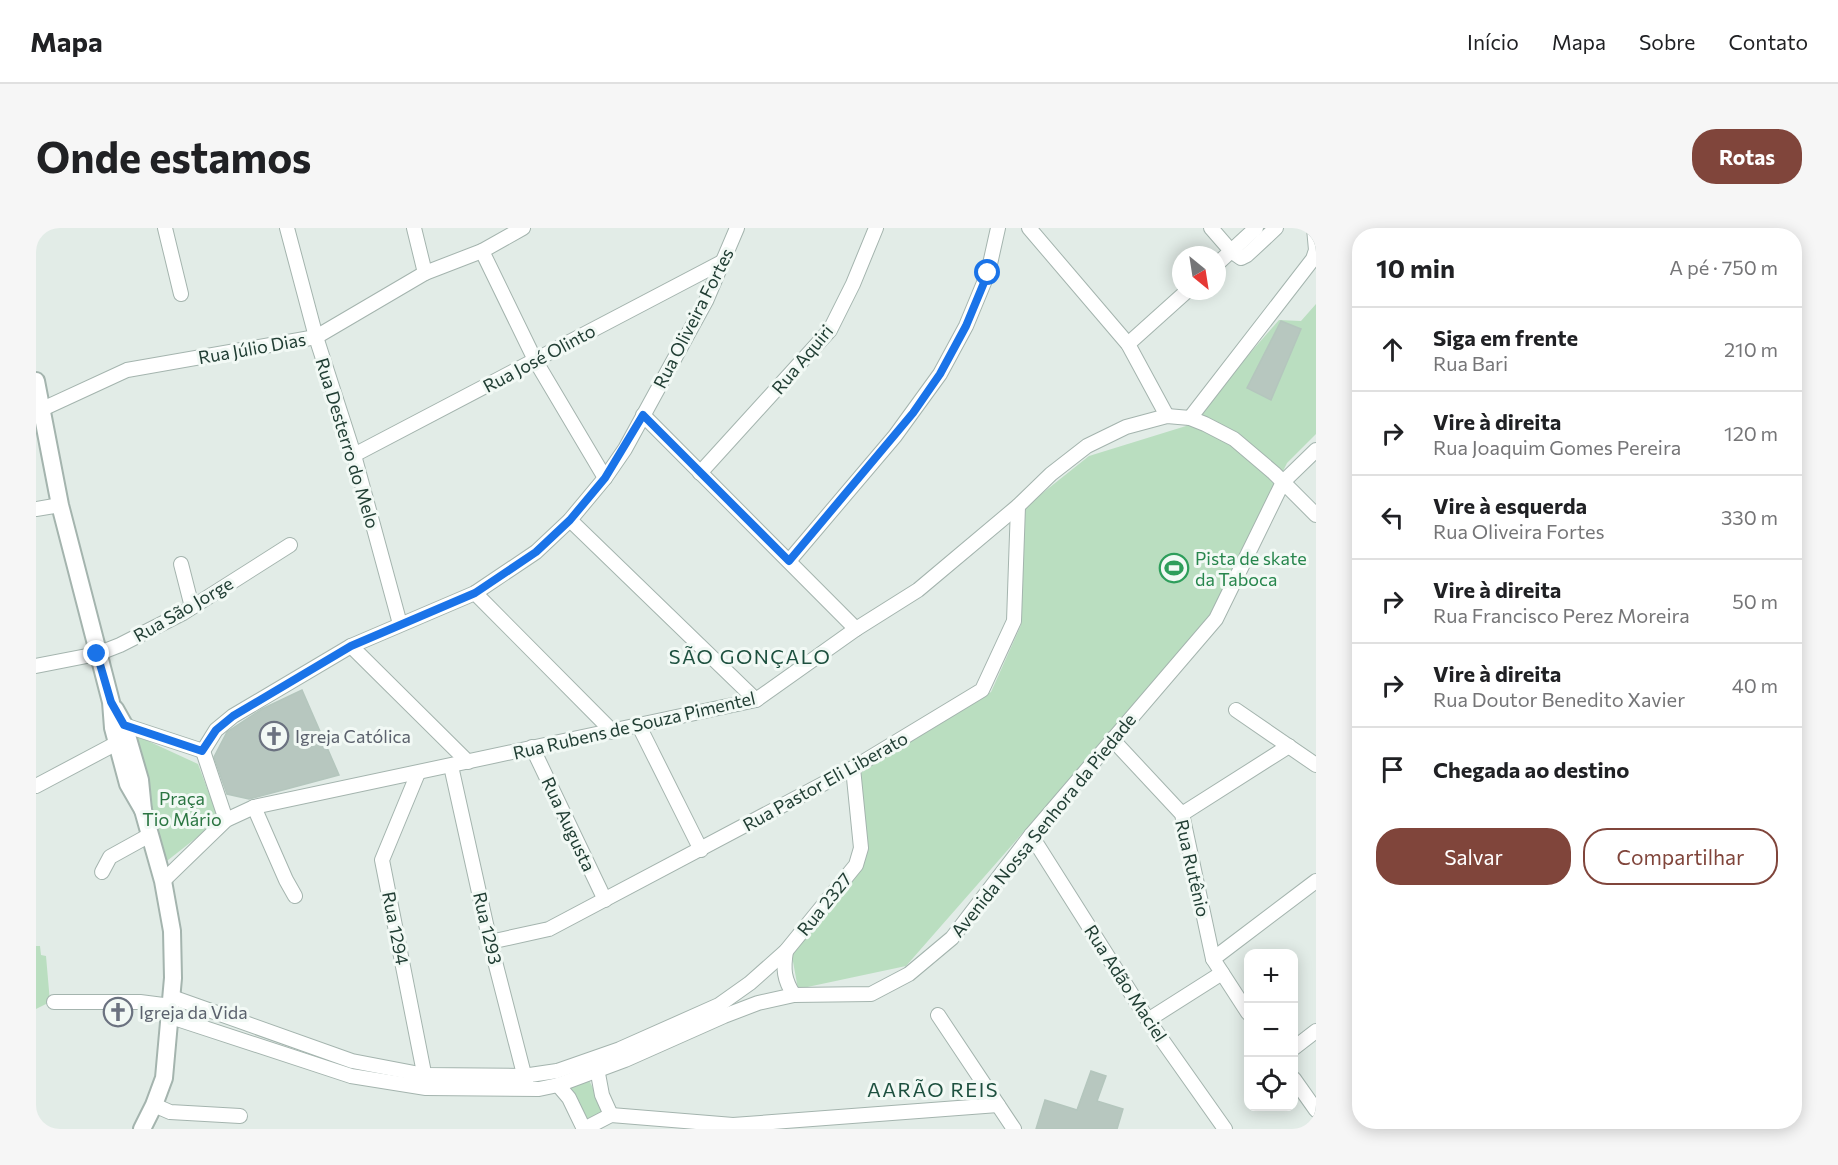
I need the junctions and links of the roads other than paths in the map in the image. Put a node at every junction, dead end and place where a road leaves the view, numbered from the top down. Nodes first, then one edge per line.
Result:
1 (165, 228) edge
2 (287, 228) edge
3 (414, 228) edge
4 (523, 228) edge
5 (737, 228) edge
6 (876, 228) edge
7 (998, 228) edge
8 (1029, 228) edge
9 (1211, 228) edge
10 (1256, 228) edge
11 (1276, 228) edge
12 (1314, 228) edge
13 (482, 251) junction
14 (1231, 251) junction
15 (1226, 256) edge
16 (724, 261) junction
17 (425, 273) junction
18 (181, 294) dead end
19 (1177, 300) edge
20 (316, 337) junction
21 (1128, 344) junction
22 (536, 360) junction
23 (36, 381) edge
24 (39, 410) edge
25 (643, 415) junction
26 (1167, 416) junction
27 (1190, 418) junction
28 (1316, 450) edge
29 (354, 455) junction
30 (700, 472) junction
31 (605, 478) junction
32 (1278, 478) junction
33 (60, 505) junction
34 (1018, 506) junction
35 (36, 509) edge
36 (1316, 515) edge
37 (570, 520) junction
38 (290, 545) dead end
39 (789, 561) junction
40 (181, 564) dead end
41 (475, 593) junction
42 (192, 607) junction
43 (400, 624) junction
44 (856, 629) junction
45 (351, 646) junction
46 (97, 654) junction
47 (36, 666) edge
48 (756, 700) junction
49 (1236, 710) dead end
50 (639, 726) junction
51 (118, 732) junction
52 (613, 732) junction
53 (1112, 739) junction
54 (1289, 746) junction
55 (532, 747) junction
56 (202, 751) junction
57 (468, 762) junction
58 (1316, 765) edge
59 (451, 766) junction
60 (853, 768) junction
61 (418, 773) junction
62 (36, 786) edge
63 (254, 807) junction
64 (1182, 814) junction
65 (226, 820) junction
66 (1031, 835) junction
67 (148, 836) junction
68 (701, 850) junction
69 (102, 872) dead end
70 (1316, 880) edge
71 (163, 882) junction
72 (294, 896) dead end
73 (605, 900) junction
74 (490, 942) junction
75 (1213, 958) junction
76 (779, 965) junction
77 (1222, 973) junction
78 (794, 995) junction
79 (54, 1002) dead end
80 (171, 1006) junction
81 (1244, 1007) edge
82 (938, 1015) dead end
83 (1148, 1020) junction
84 (1316, 1031) edge
85 (1298, 1044) edge
86 (596, 1063) junction
87 (425, 1082) junction
88 (526, 1083) junction
89 (558, 1084) junction
90 (1298, 1086) edge
91 (154, 1105) junction
92 (998, 1105) junction
93 (1316, 1110) edge
94 (611, 1115) junction
95 (240, 1116) dead end
96 (142, 1129) edge
97 (584, 1129) edge
98 (1014, 1129) edge
99 (1225, 1129) edge

1 - 18 street
2 - 20 street, Rua Desterro do Melo
3 - 17 street
4 - 13 street, Rua Júlio Dias
5 - 16 street, Rua Oliveira Fortes
6 - 30 street, Rua Aquiri
7 - 39 street
8 - 21 street
9 - 14 street
10 - 14 street
11 - 14 street
12 - 27 street
13 - 17 street, Rua Júlio Dias
13 - 22 street
14 - 15 street
16 - 22 street, Rua José Olinto
16 - 25 street, Rua Oliveira Fortes
17 - 20 street, Rua Júlio Dias
19 - 21 street
20 - 24 street, Rua Júlio Dias
20 - 29 street, Rua Desterro do Melo
21 - 26 street
22 - 29 street, Rua José Olinto
22 - 31 street
23 - 24 street
24 - 33 street
25 - 30 street
25 - 31 street, Rua Oliveira Fortes
26 - 27 street, Rua Rubens de Souza Pimentel
26 - 34 street, Rua Rubens de Souza Pimentel
27 - 32 street, Rua Rubens de Souza Pimentel
28 - 32 street, Avenida Nossa Senhora da Piedade
29 - 43 street, Rua Desterro do Melo
30 - 39 street
31 - 37 street, Rua Oliveira Fortes
32 - 36 street, Rua Rubens de Souza Pimentel
32 - 53 street, Avenida Nossa Senhora da Piedade
33 - 35 street
33 - 46 street
34 - 44 street, Rua Rubens de Souza Pimentel
34 - 60 street, Rua Pastor Eli Liberato
37 - 41 street, Rua Oliveira Fortes
37 - 48 street
38 - 42 street, Rua São Jorge
39 - 44 street
40 - 42 street
41 - 43 street, Rua Oliveira Fortes
41 - 52 street
42 - 46 street, Rua São Jorge
43 - 45 street, Rua Oliveira Fortes
44 - 48 street, Rua Rubens de Souza Pimentel
45 - 56 street, Rua Oliveira Fortes
45 - 57 street
46 - 47 street, Rua São Jorge
46 - 51 street
48 - 50 street, Rua Rubens de Souza Pimentel
49 - 54 street
50 - 52 street, Rua Rubens de Souza Pimentel
50 - 68 street
51 - 56 street
51 - 62 street
51 - 67 street
52 - 55 street, Rua Rubens de Souza Pimentel
53 - 64 street, Rua Rutênio
53 - 66 street, Avenida Nossa Senhora da Piedade
54 - 58 street
54 - 64 street
55 - 57 street, Rua Rubens de Souza Pimentel
55 - 73 street, Rua Augusta
56 - 65 street
57 - 59 street, Rua Rubens de Souza Pimentel
59 - 61 street, Rua Rubens de Souza Pimentel
59 - 74 street, Rua 1293
60 - 68 street, Rua Pastor Eli Liberato
60 - 76 street, Rua 2327
61 - 63 street, Rua Rubens de Souza Pimentel
61 - 87 street, Rua 1294
63 - 65 street, Rua Rubens de Souza Pimentel
63 - 72 street
64 - 75 street, Rua Rutênio
65 - 71 street, Rua Rubens de Souza Pimentel
66 - 78 street, Avenida Nossa Senhora da Piedade
66 - 83 street, Rua Adão Maciel
67 - 69 street
67 - 71 street
68 - 73 street, Rua Pastor Eli Liberato
70 - 75 street
71 - 80 street
73 - 74 street, Rua Pastor Eli Liberato
74 - 88 street, Rua 1293
75 - 77 street, Rua Rutênio
76 - 78 street, Rua 2327
76 - 86 street, Avenida Nossa Senhora da Piedade
77 - 81 street, Rua Rutênio
77 - 83 street
78 - 86 street, Avenida Nossa Senhora da Piedade
79 - 80 street
80 - 87 street, Avenida Nossa Senhora da Piedade
80 - 87 street, Avenida Nossa Senhora da Piedade
80 - 91 street
82 - 92 street
83 - 99 street, Rua Adão Maciel
84 - 85 street
86 - 88 street, Avenida Nossa Senhora da Piedade
86 - 89 street, Avenida Nossa Senhora da Piedade
86 - 94 street
87 - 88 street, Avenida Nossa Senhora da Piedade
88 - 89 street, Avenida Nossa Senhora da Piedade
89 - 97 street
90 - 93 street
91 - 95 street
91 - 96 street
92 - 94 street
92 - 98 street
94 - 97 street

